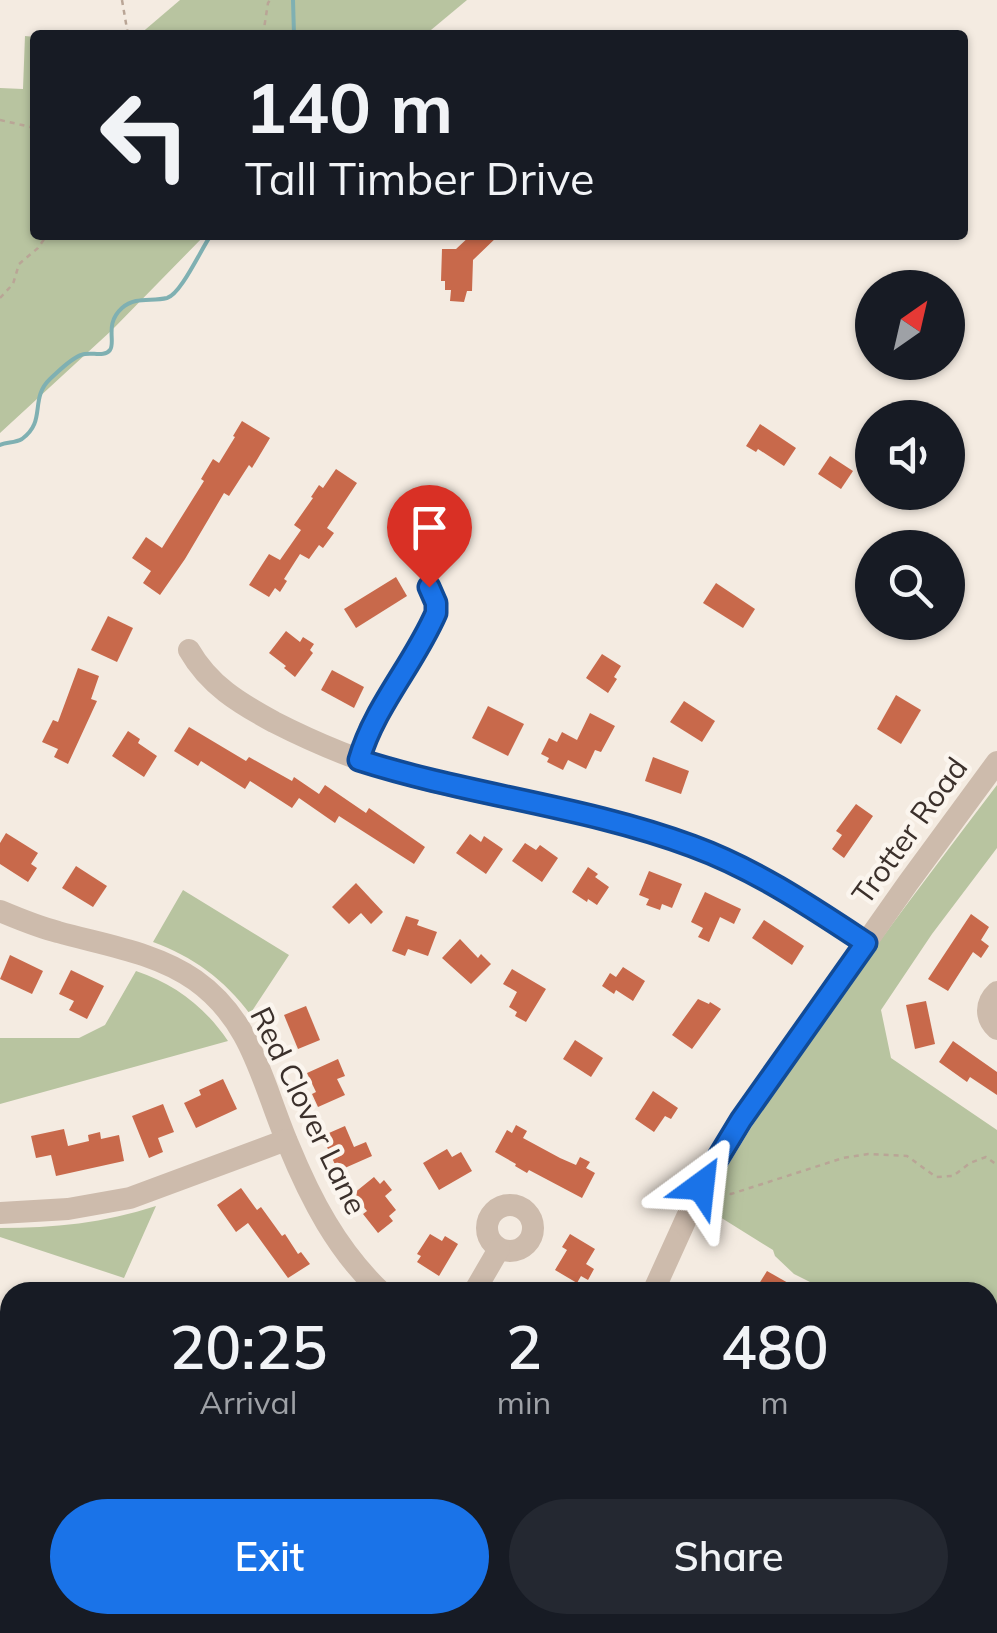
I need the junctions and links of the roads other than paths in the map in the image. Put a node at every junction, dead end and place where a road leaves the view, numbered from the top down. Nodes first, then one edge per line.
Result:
1 (429, 587) dead end
2 (188, 650) dead end
3 (359, 760) junction
4 (997, 762) edge
5 (0, 912) edge
6 (866, 943) junction
7 (997, 992) edge
8 (997, 1029) edge
9 (286, 1140) junction
10 (0, 1213) edge
11 (499, 1248) dead end
12 (372, 1282) edge
13 (480, 1282) edge
14 (658, 1282) edge

1 - 3 street
2 - 3 street
3 - 6 street
4 - 6 street, Trotter Road
5 - 9 street, Red Clover Lane
6 - 14 street, Trotter Road
7 - 8 street
9 - 10 street
9 - 12 street, Red Clover Lane
11 - 13 street

